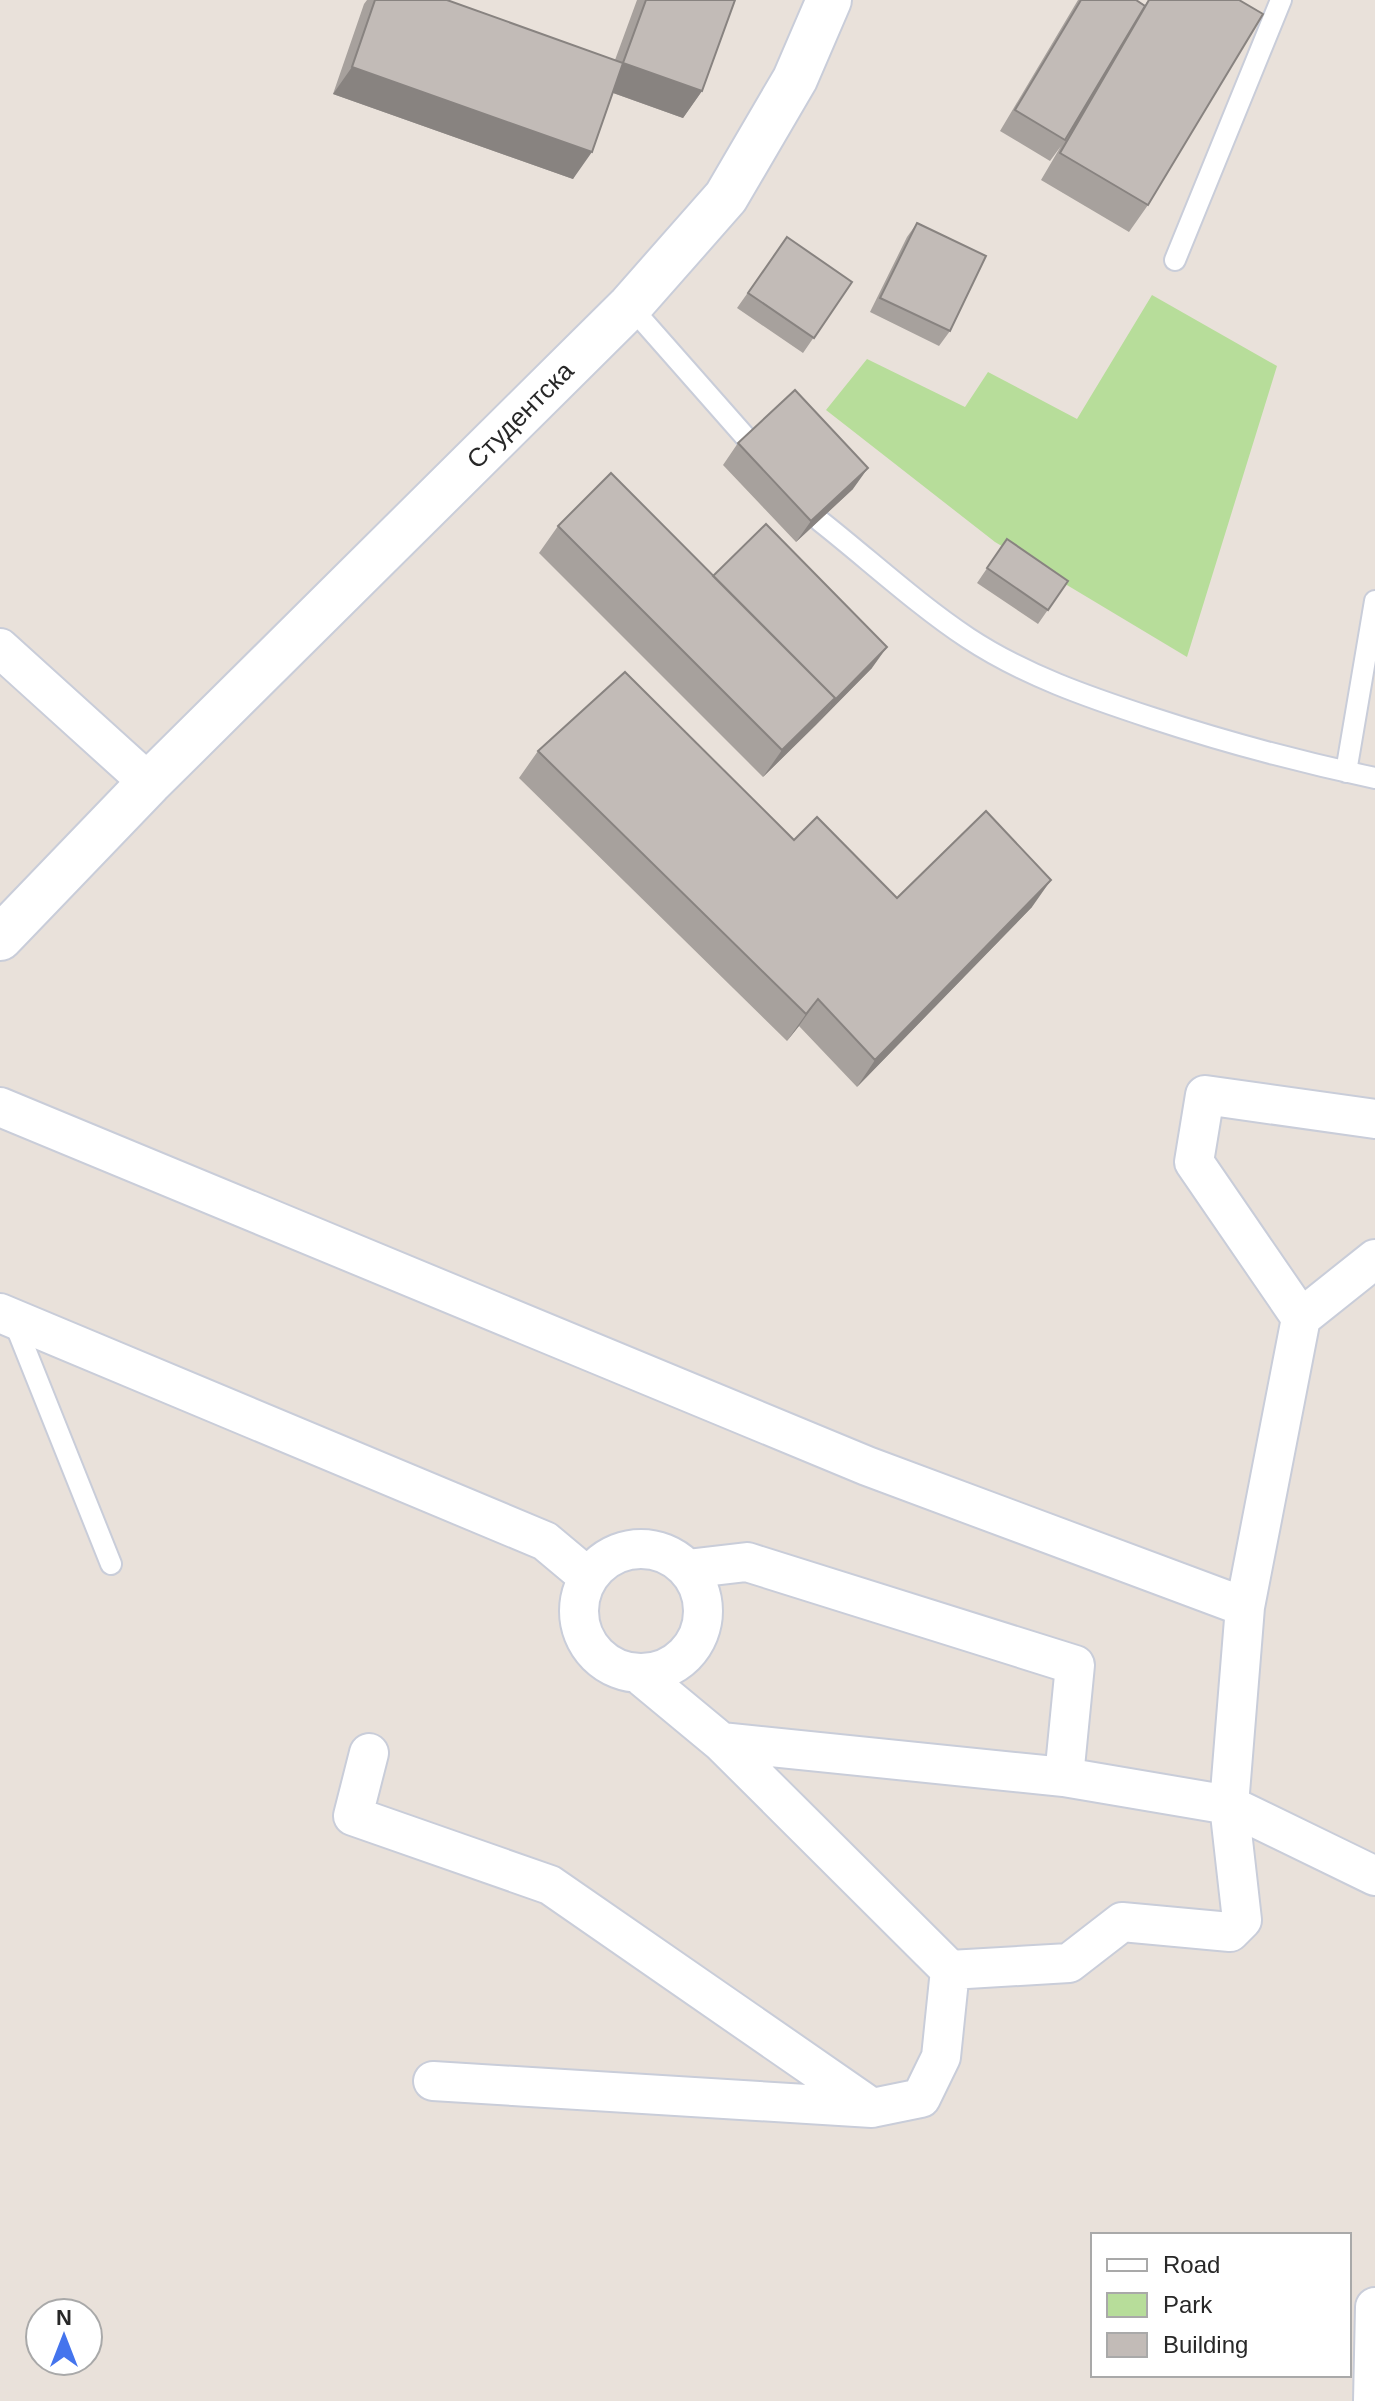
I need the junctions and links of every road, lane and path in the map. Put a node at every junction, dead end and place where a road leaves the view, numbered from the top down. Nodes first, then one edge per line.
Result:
1 (829, 0) edge
2 (1281, 0) edge
3 (1175, 260) dead end
4 (630, 306) junction
5 (749, 441) edge
6 (820, 521) edge
7 (1375, 601) edge
8 (0, 648) edge
9 (1346, 772) junction
10 (1375, 778) edge
11 (149, 783) junction
12 (0, 938) edge
13 (0, 1107) edge
14 (1375, 1119) edge
15 (1375, 1259) edge
16 (6, 1316) edge
17 (1301, 1318) junction
18 (111, 1564) dead end
19 (687, 1569) junction
20 (588, 1577) junction
21 (1245, 1607) junction
22 (639, 1674) junction
23 (721, 1742) junction
24 (369, 1753) dead end
25 (1064, 1777) junction
26 (1229, 1805) junction
27 (1375, 1876) edge
28 (950, 1970) junction
29 (433, 2081) dead end
30 (872, 2108) junction
31 (1375, 2307) edge
32 (1373, 2401) edge

1 - 4 street, Студентска
2 - 3 lane
4 - 5 lane
4 - 11 street, Студентска
6 - 9 lane
7 - 9 lane
8 - 11 street
9 - 10 lane
11 - 12 street, Студентска
13 - 21 street
14 - 17 street
15 - 17 street
16 - 18 lane
16 - 20 street
17 - 21 street
19 - 20 street
19 - 22 street
19 - 25 street
20 - 22 street
21 - 26 street
22 - 23 street
23 - 25 street
23 - 28 street
24 - 30 street
25 - 26 street
26 - 27 street
26 - 28 street
28 - 30 street
29 - 30 street
31 - 32 street

